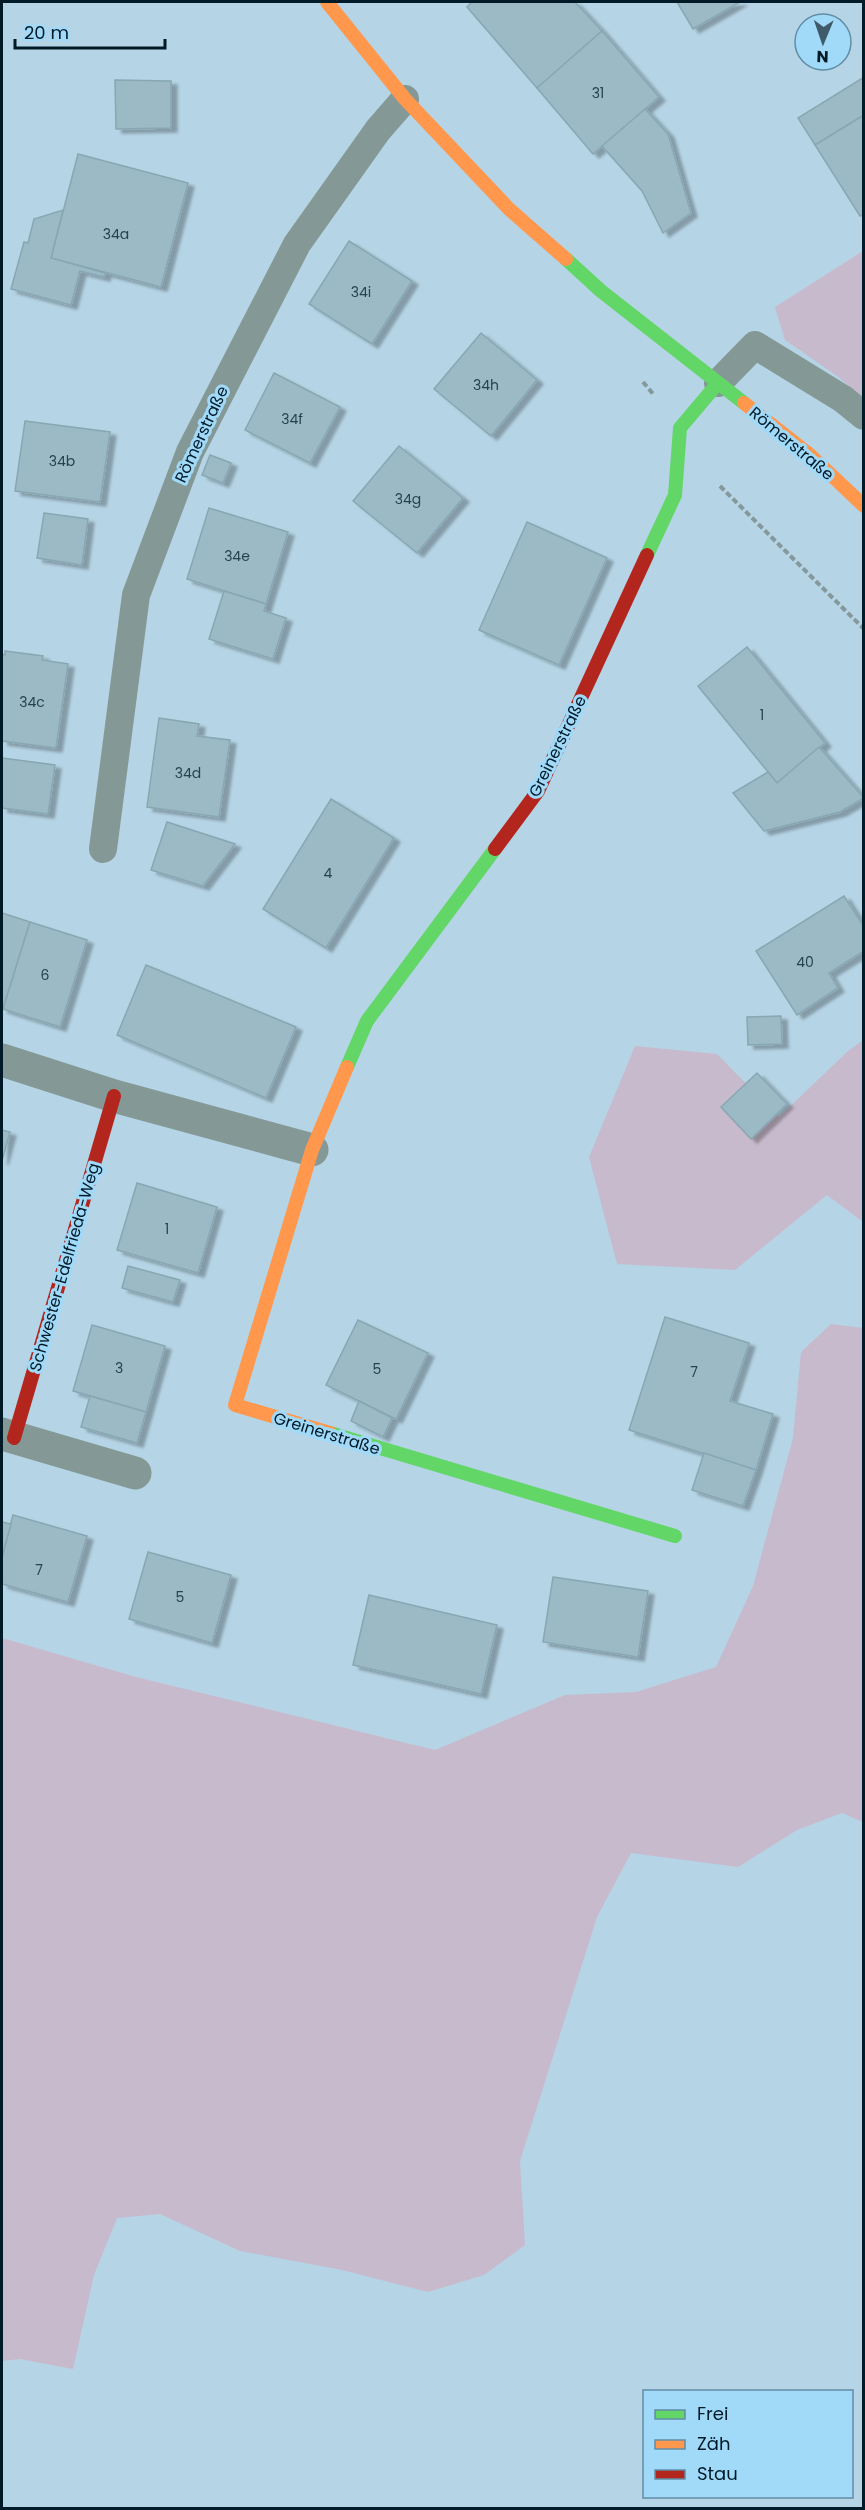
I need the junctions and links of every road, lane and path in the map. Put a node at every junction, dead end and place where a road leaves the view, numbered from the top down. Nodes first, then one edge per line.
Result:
1 (327, 2) edge
2 (405, 99) junction
3 (718, 382) junction
4 (864, 416) edge
5 (864, 506) edge
6 (103, 849) dead end
7 (2, 1060) edge
8 (114, 1096) junction
9 (312, 1150) junction
10 (8, 1436) edge
11 (135, 1473) dead end
12 (675, 1536) dead end

1 - 2 street, Römerstraße
2 - 3 street, Römerstraße
2 - 6 lane, Römerstraße
3 - 4 lane
3 - 5 street, Römerstraße
3 - 9 street, Greinerstraße
7 - 8 street
8 - 9 street
8 - 10 street, Schwester-Edelfrieda-Weg
9 - 12 street, Greinerstraße
10 - 11 street, Schwester-Edelfrieda-Weg

